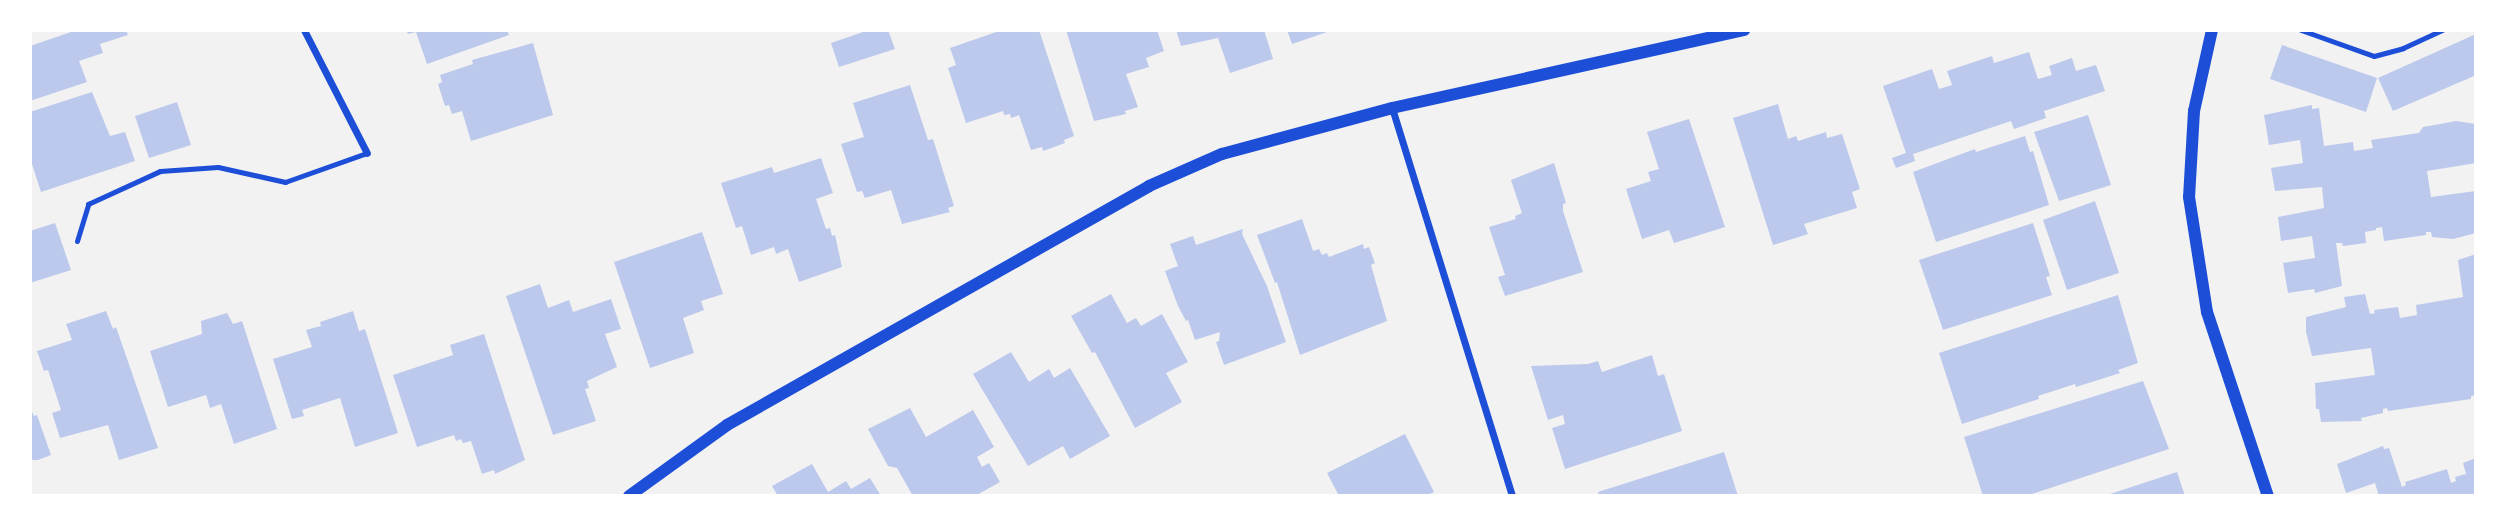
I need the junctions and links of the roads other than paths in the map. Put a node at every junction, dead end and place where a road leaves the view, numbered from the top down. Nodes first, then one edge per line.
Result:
1 (304, 30) edge
2 (1744, 30) edge
3 (2212, 30) edge
4 (2301, 30) edge
5 (2442, 30) edge
6 (1392, 108) junction
7 (367, 153) joint
8 (77, 241) dead end
9 (629, 496) edge
10 (1512, 496) edge
11 (2268, 496) edge

1 - 7 street
2 - 6 street
3 - 11 street
4 - 5 lane
6 - 9 street
6 - 10 street
7 - 8 lane

